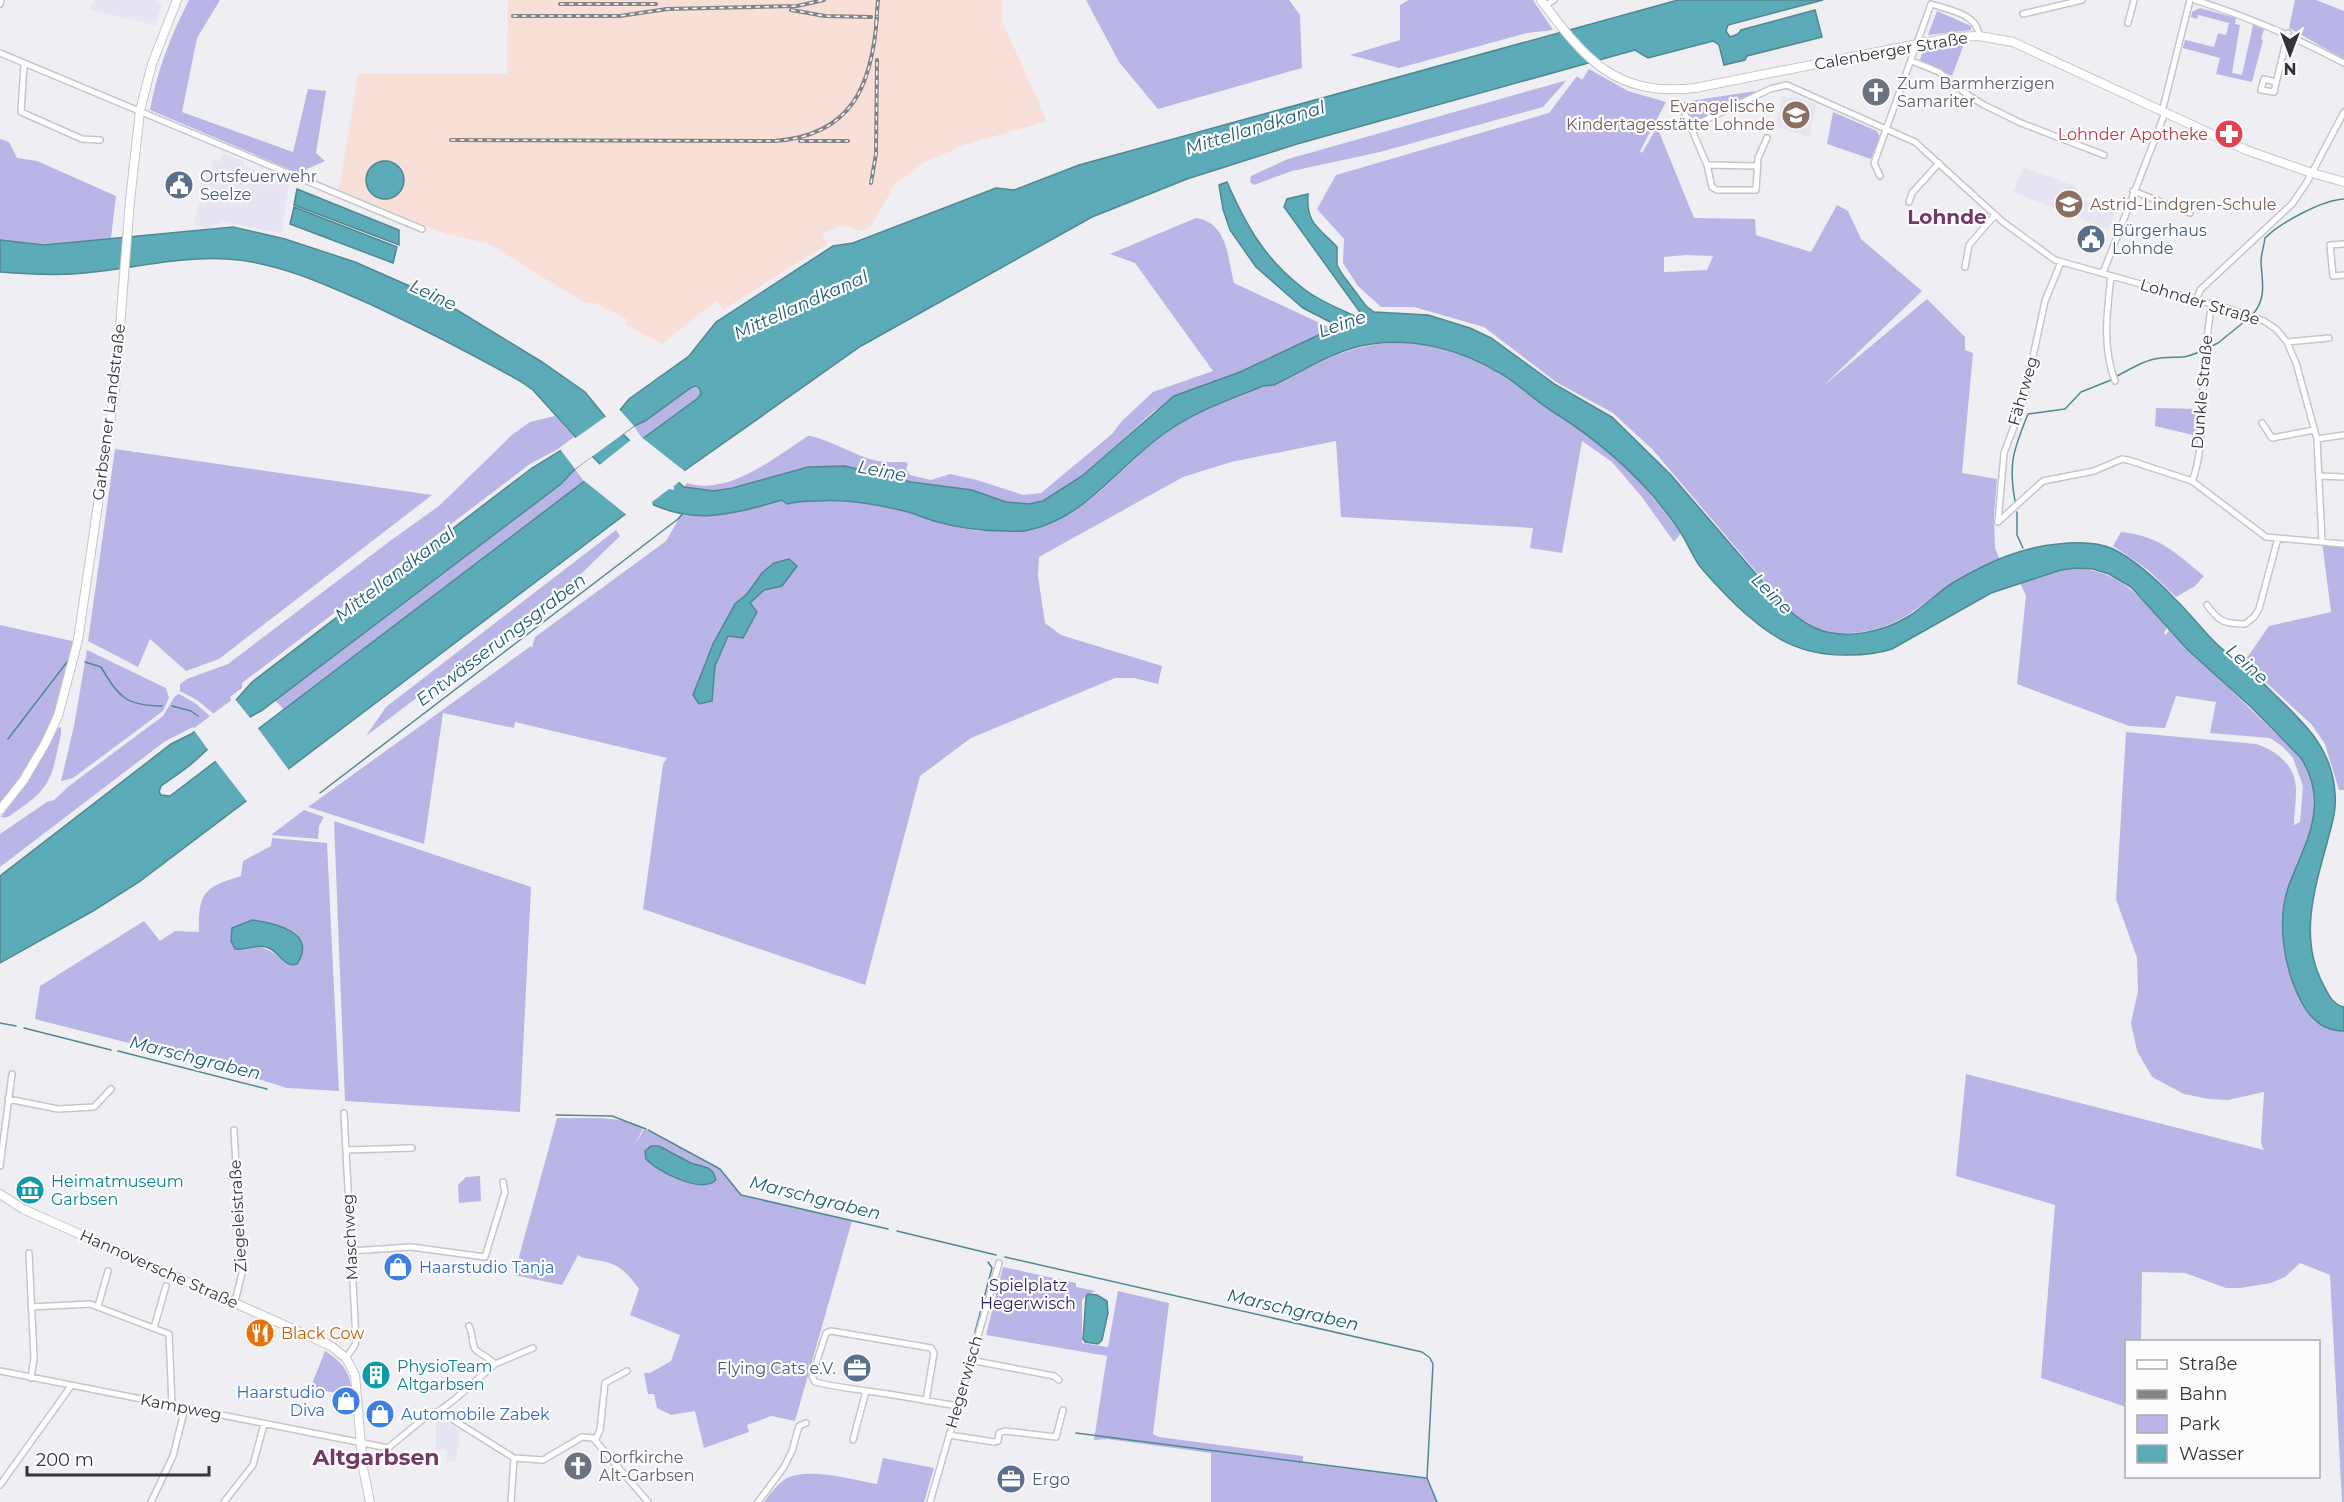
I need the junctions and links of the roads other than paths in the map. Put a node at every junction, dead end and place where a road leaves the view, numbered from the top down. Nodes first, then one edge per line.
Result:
1 (1554, 0) edge
2 (2082, 0) edge
3 (2134, 0) edge
4 (2193, 0) edge
5 (174, 1) edge
6 (1543, 3) edge
7 (2023, 14) dead end
8 (2128, 23) dead end
9 (2288, 33) junction
10 (1979, 36) junction
11 (1919, 43) junction
12 (0, 53) edge
13 (1912, 61) junction
14 (2344, 63) edge
15 (24, 65) junction
16 (2276, 82) dead end
17 (140, 111) junction
18 (2163, 112) junction
19 (2344, 112) edge
20 (1685, 114) dead end
21 (1691, 127) junction
22 (1886, 129) junction
23 (1767, 138) dead end
24 (100, 140) dead end
25 (2104, 155) dead end
26 (1939, 163) junction
27 (1707, 165) junction
28 (1757, 165) junction
29 (2312, 173) junction
30 (1880, 176) dead end
31 (2344, 182) edge
32 (2133, 191) junction
33 (1909, 202) dead end
34 (2190, 213) dead end
35 (1995, 215) junction
36 (422, 230) dead end
37 (2344, 244) edge
38 (2061, 262) junction
39 (1965, 267) dead end
40 (2103, 273) junction
41 (2344, 275) edge
42 (2111, 276) junction
43 (2197, 299) junction
44 (2212, 303) junction
45 (2329, 338) dead end
46 (2287, 342) junction
47 (2114, 378) dead end
48 (2262, 423) dead end
49 (2314, 430) junction
50 (2344, 435) edge
51 (2317, 439) junction
52 (2319, 476) junction
53 (2344, 477) edge
54 (2192, 481) junction
55 (2278, 538) junction
56 (2322, 542) junction
57 (2344, 544) edge
58 (2207, 605) dead end
59 (0, 810) edge
60 (12, 1074) dead end
61 (111, 1089) dead end
62 (8, 1098) junction
63 (344, 1113) dead end
64 (234, 1130) dead end
65 (412, 1148) dead end
66 (346, 1150) junction
67 (0, 1166) edge
68 (503, 1182) dead end
69 (0, 1194) edge
70 (351, 1251) junction
71 (29, 1253) dead end
72 (999, 1263) dead end
73 (108, 1271) dead end
74 (166, 1286) dead end
75 (235, 1302) junction
76 (98, 1306) junction
77 (31, 1307) junction
78 (469, 1326) dead end
79 (154, 1328) junction
80 (533, 1348) dead end
81 (346, 1358) junction
82 (970, 1360) junction
83 (495, 1365) junction
84 (0, 1371) edge
85 (627, 1371) dead end
86 (31, 1378) junction
87 (1059, 1380) dead end
88 (71, 1386) junction
89 (866, 1391) junction
90 (926, 1401) junction
91 (172, 1406) junction
92 (957, 1406) junction
93 (185, 1408) junction
94 (1063, 1410) dead end
95 (439, 1411) junction
96 (806, 1423) dead end
97 (264, 1424) junction
98 (949, 1435) junction
99 (596, 1439) junction
100 (853, 1440) dead end
101 (361, 1443) junction
102 (514, 1458) junction
103 (0, 1485) edge
104 (152, 1502) edge
105 (224, 1502) edge
106 (370, 1502) edge
107 (511, 1502) edge
108 (648, 1502) edge
109 (758, 1502) edge
110 (930, 1502) edge

1 - 6 street
2 - 7 street
3 - 8 street
4 - 9 street
4 - 18 street
5 - 17 main road, Garbsener Landstraße
6 - 11 main road, Calenberger Straße
9 - 14 street
9 - 16 street
10 - 11 main road, Calenberger Straße
10 - 11 street
10 - 18 main road, Calenberger Straße
11 - 13 street
12 - 15 street
13 - 22 street
13 - 25 street
15 - 17 street
15 - 24 street
17 - 36 street
17 - 59 main road, Garbsener Landstraße
18 - 29 main road, Calenberger Straße
18 - 32 street
19 - 29 street
20 - 21 street
21 - 22 street, Lohnder Straße
21 - 27 street
22 - 26 street, Lohnder Straße
22 - 30 street
23 - 28 street
26 - 33 street
26 - 35 street, Lohnder Straße
27 - 28 street
27 - 28 street
29 - 31 main road, Calenberger Straße
29 - 43 street
32 - 34 street
32 - 40 street
35 - 38 street, Lohnder Straße
35 - 39 street
37 - 41 street
38 - 40 street, Lohnder Straße
38 - 54 street, Fährweg
40 - 42 street, Lohnder Straße
42 - 43 street, Lohnder Straße
42 - 47 street
43 - 44 street, Lohnder Straße
44 - 46 street, Lohnder Straße
44 - 54 street, Dunkle Straße
45 - 46 street
46 - 49 street, Lohnder Straße
48 - 49 street
49 - 51 street, Lohnder Straße
50 - 51 street
51 - 52 street, Lohnder Straße
52 - 53 street
52 - 56 street, Lohnder Straße
54 - 55 street
55 - 56 street
55 - 58 street
56 - 57 street
60 - 62 street
61 - 62 street
62 - 67 street
63 - 66 street, Maschweg
64 - 75 street, Ziegeleistraße
65 - 66 street
66 - 70 street, Maschweg
68 - 70 street
69 - 75 main road, Hannoversche Straße
70 - 81 street, Maschweg
71 - 77 street
72 - 82 street, Hegerwisch
73 - 76 street
74 - 79 street
75 - 81 main road, Hannoversche Straße
76 - 77 street
76 - 79 street
77 - 86 street
78 - 83 street
79 - 91 street
80 - 83 street
81 - 101 main road
82 - 87 street
82 - 92 street, Hegerwisch
83 - 95 street
84 - 86 street, Kampweg
85 - 99 street
86 - 88 street, Kampweg
88 - 91 street, Kampweg
88 - 103 street
89 - 90 street
89 - 90 street
89 - 100 street
90 - 92 street
91 - 93 street, Kampweg
92 - 98 street, Hegerwisch
93 - 97 street, Kampweg
93 - 104 street
94 - 98 street
95 - 101 street
95 - 102 street
96 - 109 street
97 - 101 street, Kampweg
97 - 105 street
98 - 110 street, Hegerwisch
99 - 102 street
99 - 108 street
101 - 106 main road
102 - 107 street

